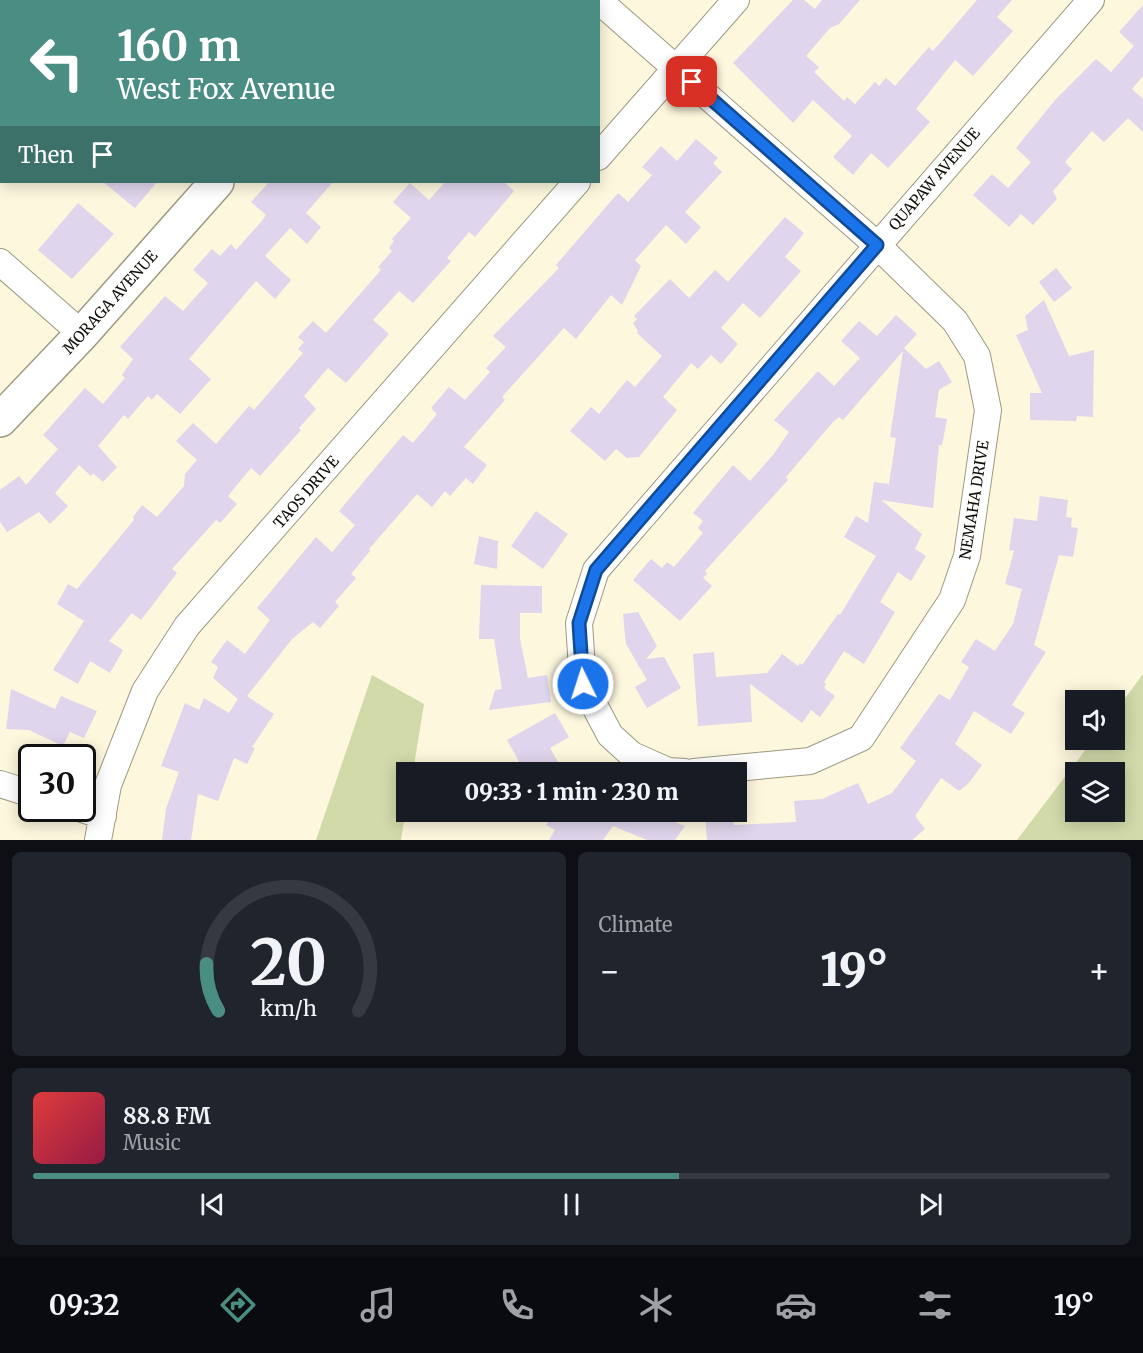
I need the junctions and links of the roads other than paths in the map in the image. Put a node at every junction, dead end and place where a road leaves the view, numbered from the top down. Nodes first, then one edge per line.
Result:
1 (736, 0) edge
2 (1091, 0) edge
3 (600, 2) edge
4 (676, 68) junction
5 (600, 155) edge
6 (217, 183) edge
7 (576, 183) edge
8 (877, 245) junction
9 (0, 262) edge
10 (82, 334) junction
11 (0, 420) edge
12 (648, 762) edge
13 (747, 767) edge
14 (0, 784) edge
15 (18, 790) edge
16 (96, 814) edge

1 - 4 street
2 - 8 street, QUAPAW AVENUE
3 - 4 street, NEMAHA DRIVE
4 - 5 street
4 - 8 street, NEMAHA DRIVE
6 - 10 main road, MORAGA AVENUE
7 - 16 street, TAOS DRIVE
8 - 12 street, QUAPAW AVENUE
8 - 13 street, NEMAHA DRIVE
9 - 10 street
10 - 11 main road, MORAGA AVENUE
14 - 15 street

